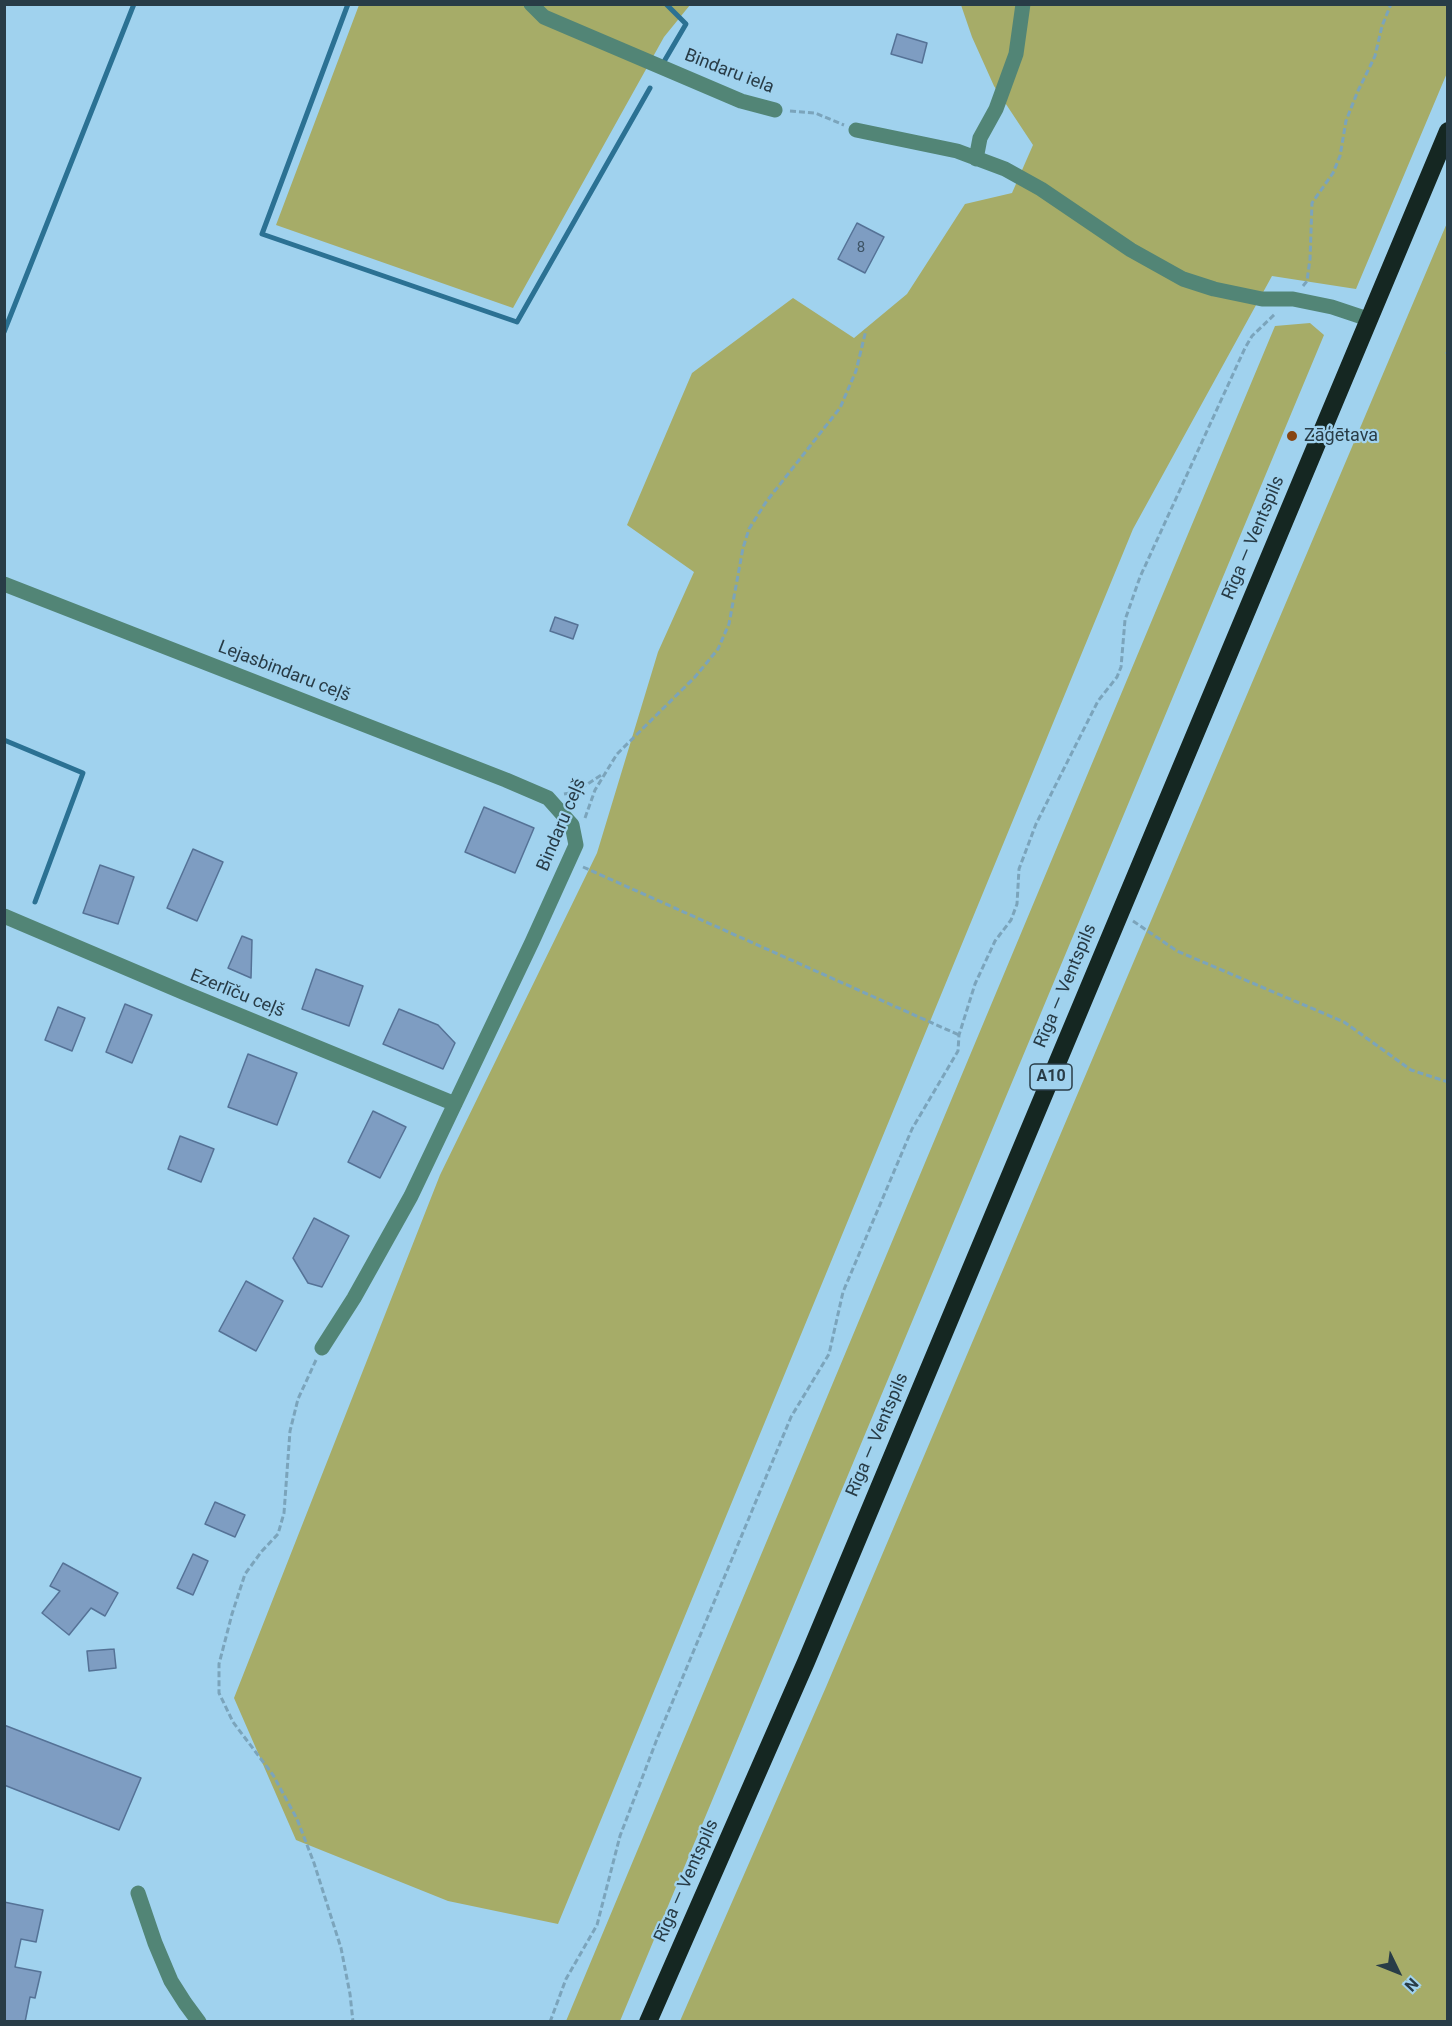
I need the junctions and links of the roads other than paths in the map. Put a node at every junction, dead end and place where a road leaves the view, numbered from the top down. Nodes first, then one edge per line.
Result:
1 (531, 4) edge
2 (1023, 4) edge
3 (775, 110) road end
4 (856, 130) road end
5 (1448, 131) edge
6 (976, 159) junction
7 (1368, 320) junction
8 (4, 584) edge
9 (576, 845) joint
10 (4, 916) edge
11 (455, 1104) junction
12 (322, 1348) road end
13 (138, 1893) dead end
14 (199, 2022) edge
15 (648, 2022) edge

1 - 3 street, Bindaru iela
2 - 6 street
4 - 6 street
5 - 7 highway, Rīga — Ventspils / A10
6 - 7 street
7 - 15 highway, Rīga — Ventspils / A10
8 - 9 street, Lejasbindaru ceļš
9 - 11 street, Bindaru ceļš
10 - 11 street, Ezerlīču ceļš
11 - 12 street, Bindaru ceļš
13 - 14 street

